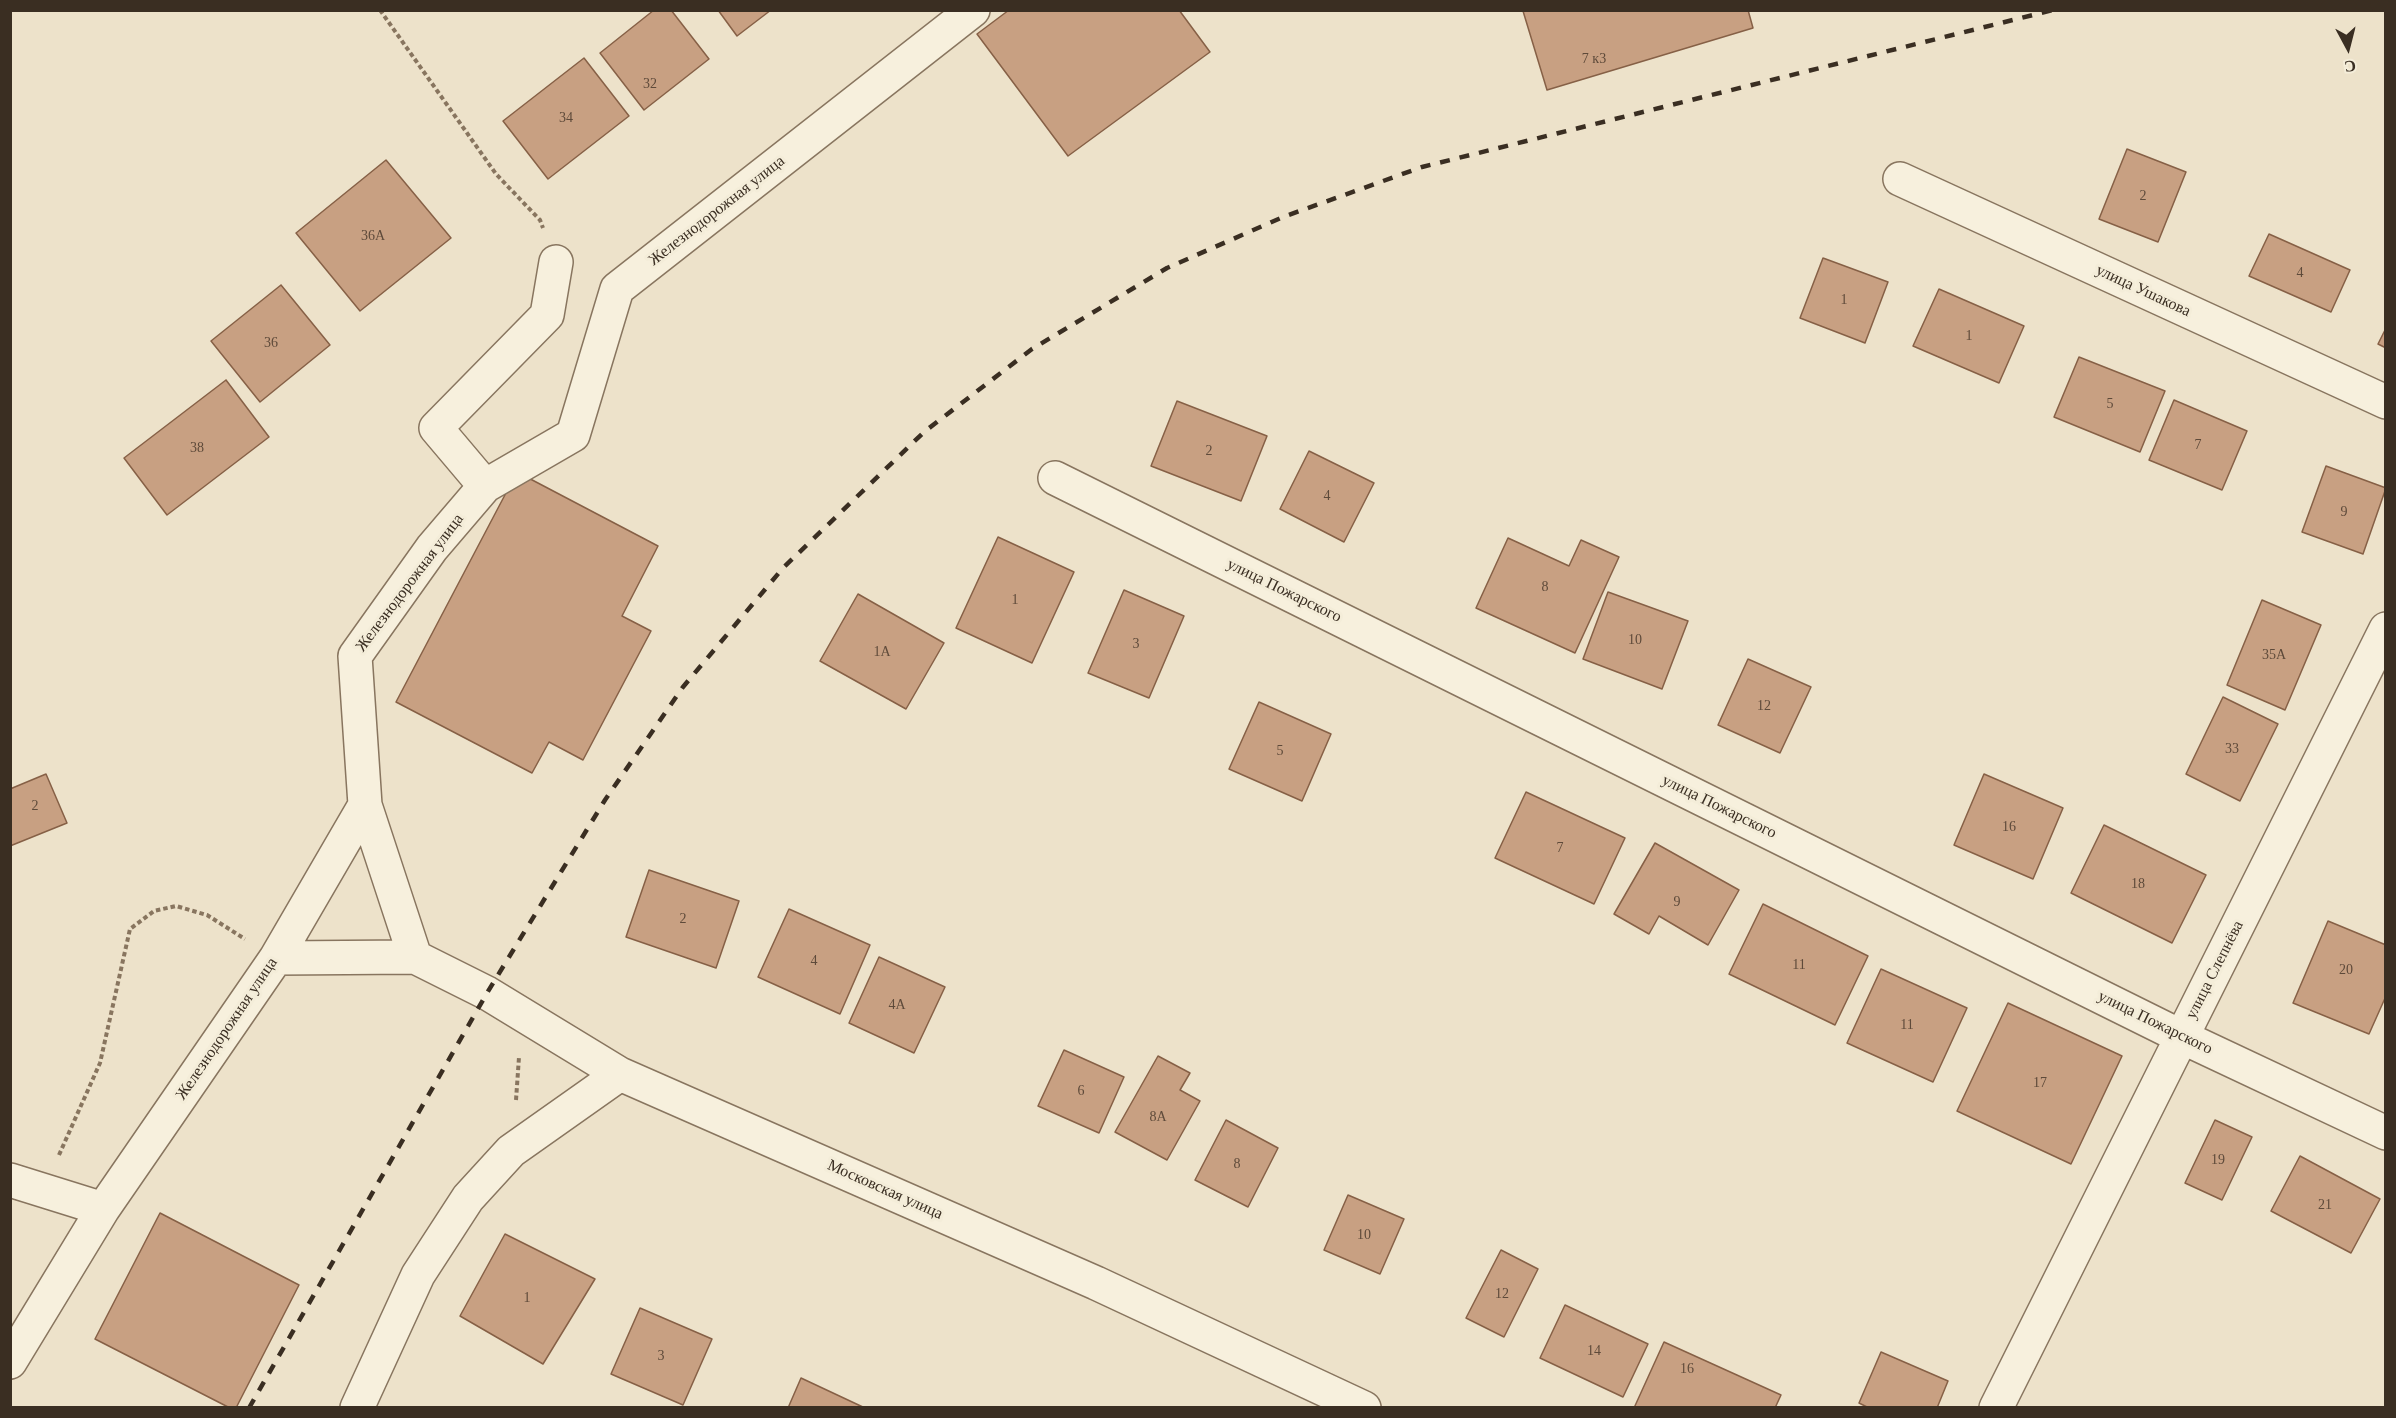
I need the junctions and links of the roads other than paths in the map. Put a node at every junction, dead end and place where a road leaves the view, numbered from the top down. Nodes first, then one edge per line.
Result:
1 (973, 10) edge
2 (1900, 179) dead end
3 (556, 262) road end
4 (2385, 402) edge
5 (1055, 478) dead end
6 (485, 486) junction
7 (2385, 629) edge
8 (365, 806) junction
9 (414, 957) junction
10 (276, 958) junction
11 (2182, 1037) junction
12 (620, 1074) junction
13 (2385, 1133) edge
14 (10, 1180) edge
15 (103, 1209) junction
16 (10, 1362) edge
17 (357, 1407) edge
18 (1364, 1407) edge
19 (1996, 1407) edge

1 - 6 street, Железнодорожная улица
2 - 4 street, улица Ушакова
3 - 6 street
5 - 11 street, улица Пожарского
6 - 8 street, Железнодорожная улица
7 - 11 street, улица Слепнёва
8 - 9 street
8 - 10 street, Железнодорожная улица
9 - 10 street
9 - 12 street, Московская улица
10 - 15 street, Железнодорожная улица
11 - 13 street, улица Пожарского
11 - 19 street, улица Слепнёва
12 - 17 street
12 - 18 street, Московская улица
14 - 15 street
15 - 16 street, Железнодорожная улица

